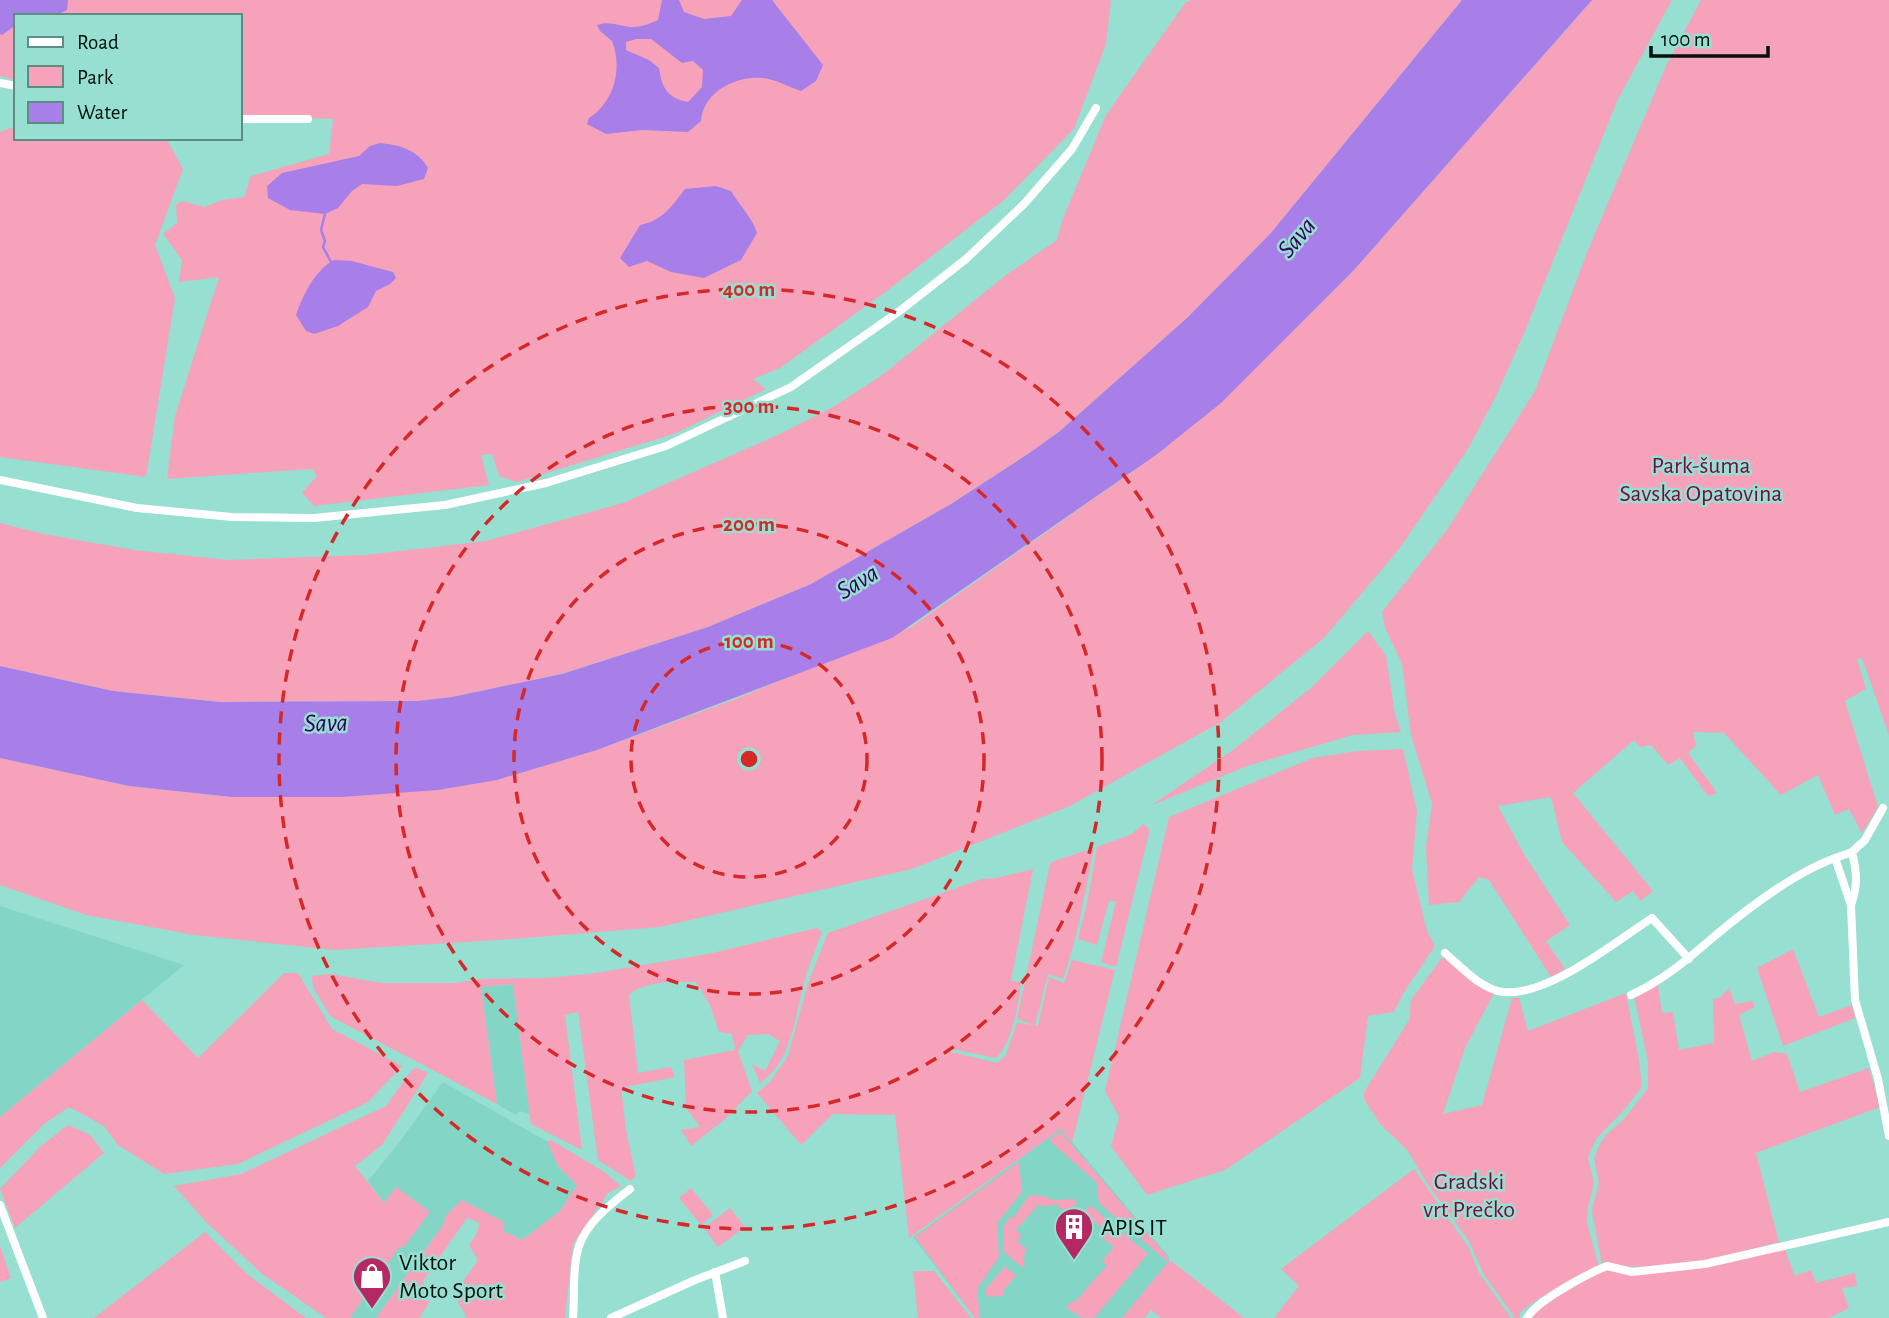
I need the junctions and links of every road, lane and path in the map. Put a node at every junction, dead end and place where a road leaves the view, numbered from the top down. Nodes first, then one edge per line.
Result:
1 (1096, 108) dead end
2 (242, 119) edge
3 (308, 119) dead end
4 (0, 480) edge
5 (1883, 808) dead end
6 (1852, 852) junction
7 (1835, 858) junction
8 (1851, 905) junction
9 (1445, 953) dead end
10 (1689, 959) junction
11 (1631, 995) dead end
12 (1889, 1136) edge
13 (630, 1189) dead end
14 (0, 1205) edge
15 (1889, 1222) edge
16 (745, 1261) dead end
17 (715, 1272) junction
18 (43, 1318) edge
19 (573, 1318) edge
20 (611, 1318) edge
21 (723, 1318) edge
22 (1527, 1318) edge

1 - 4 street
2 - 3 street
5 - 6 street
6 - 7 street
6 - 8 street
7 - 8 street
7 - 10 street
8 - 12 street
9 - 10 street
10 - 11 street
13 - 19 street
14 - 18 street
15 - 22 street
16 - 17 street
17 - 20 street
17 - 21 street

